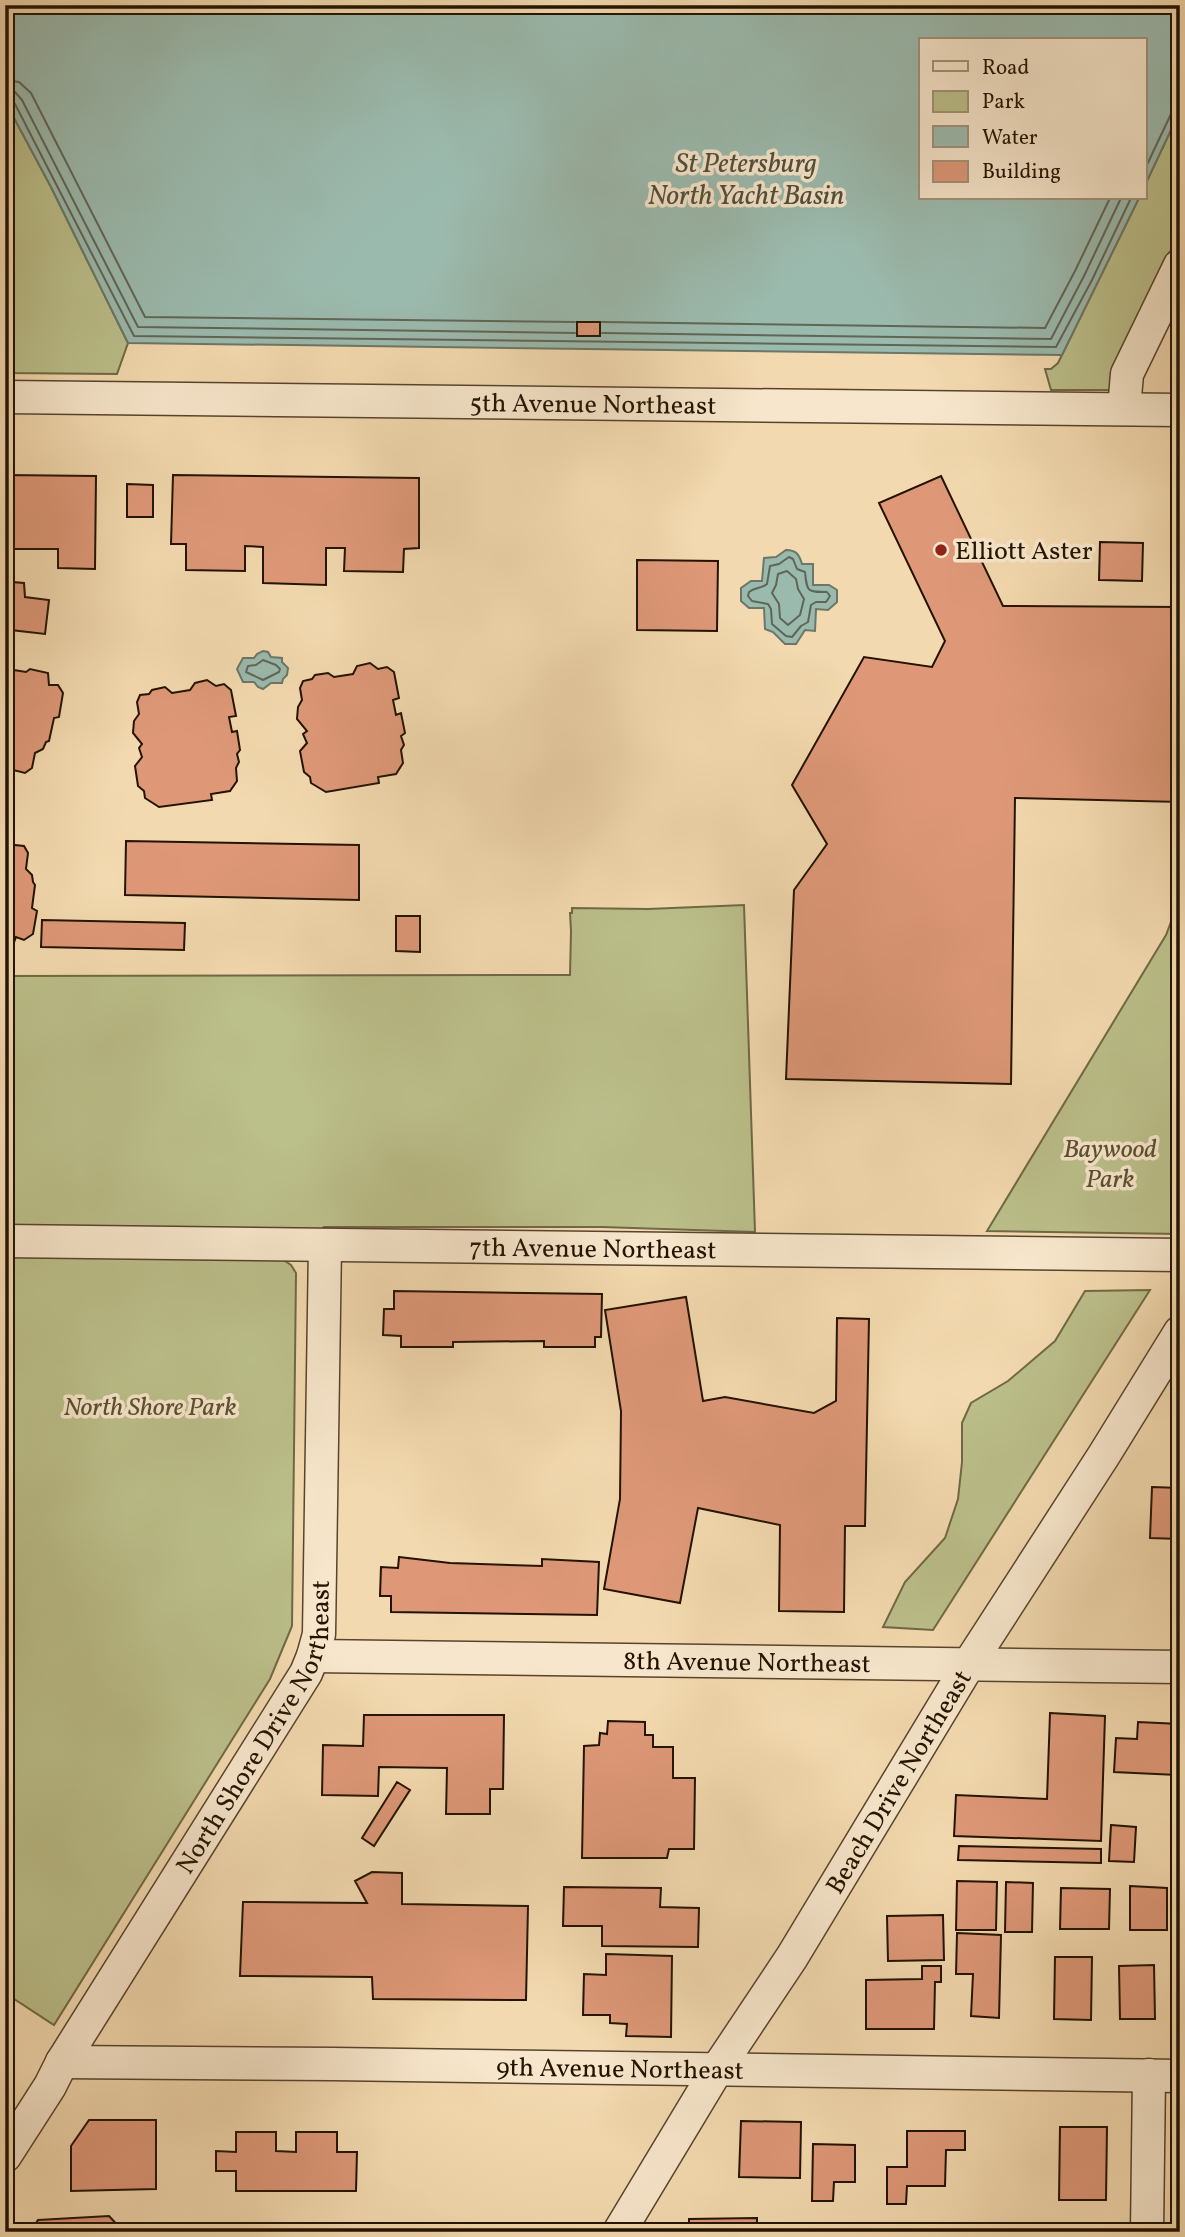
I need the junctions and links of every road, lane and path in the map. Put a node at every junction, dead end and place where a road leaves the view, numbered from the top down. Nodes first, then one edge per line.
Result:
1 (1180, 265) edge
2 (5, 397) edge
3 (1124, 410) junction
4 (1180, 410) edge
5 (5, 1241) edge
6 (324, 1245) junction
7 (1180, 1255) edge
8 (1180, 1332) edge
9 (313, 1656) junction
10 (969, 1664) junction
11 (1180, 1667) edge
12 (62, 2062) junction
13 (716, 2071) junction
14 (1149, 2076) junction
15 (1180, 2076) edge
16 (5, 2156) edge
17 (619, 2232) edge
18 (1147, 2232) edge

1 - 3 street
2 - 3 street, 5th Avenue Northeast
3 - 4 street, 5th Avenue Northeast
5 - 6 street, 7th Avenue Northeast
6 - 7 street, 7th Avenue Northeast
6 - 9 street, North Shore Drive Northeast
8 - 10 street, Beach Drive Northeast
9 - 10 street, 8th Avenue Northeast
9 - 12 street, North Shore Drive Northeast
10 - 11 street, 8th Avenue Northeast
10 - 13 street, Beach Drive Northeast
12 - 13 street, 9th Avenue Northeast
12 - 16 street, North Shore Drive Northeast
13 - 14 street, 9th Avenue Northeast
13 - 17 street, Beach Drive Northeast
14 - 15 street, 9th Avenue Northeast
14 - 18 street

